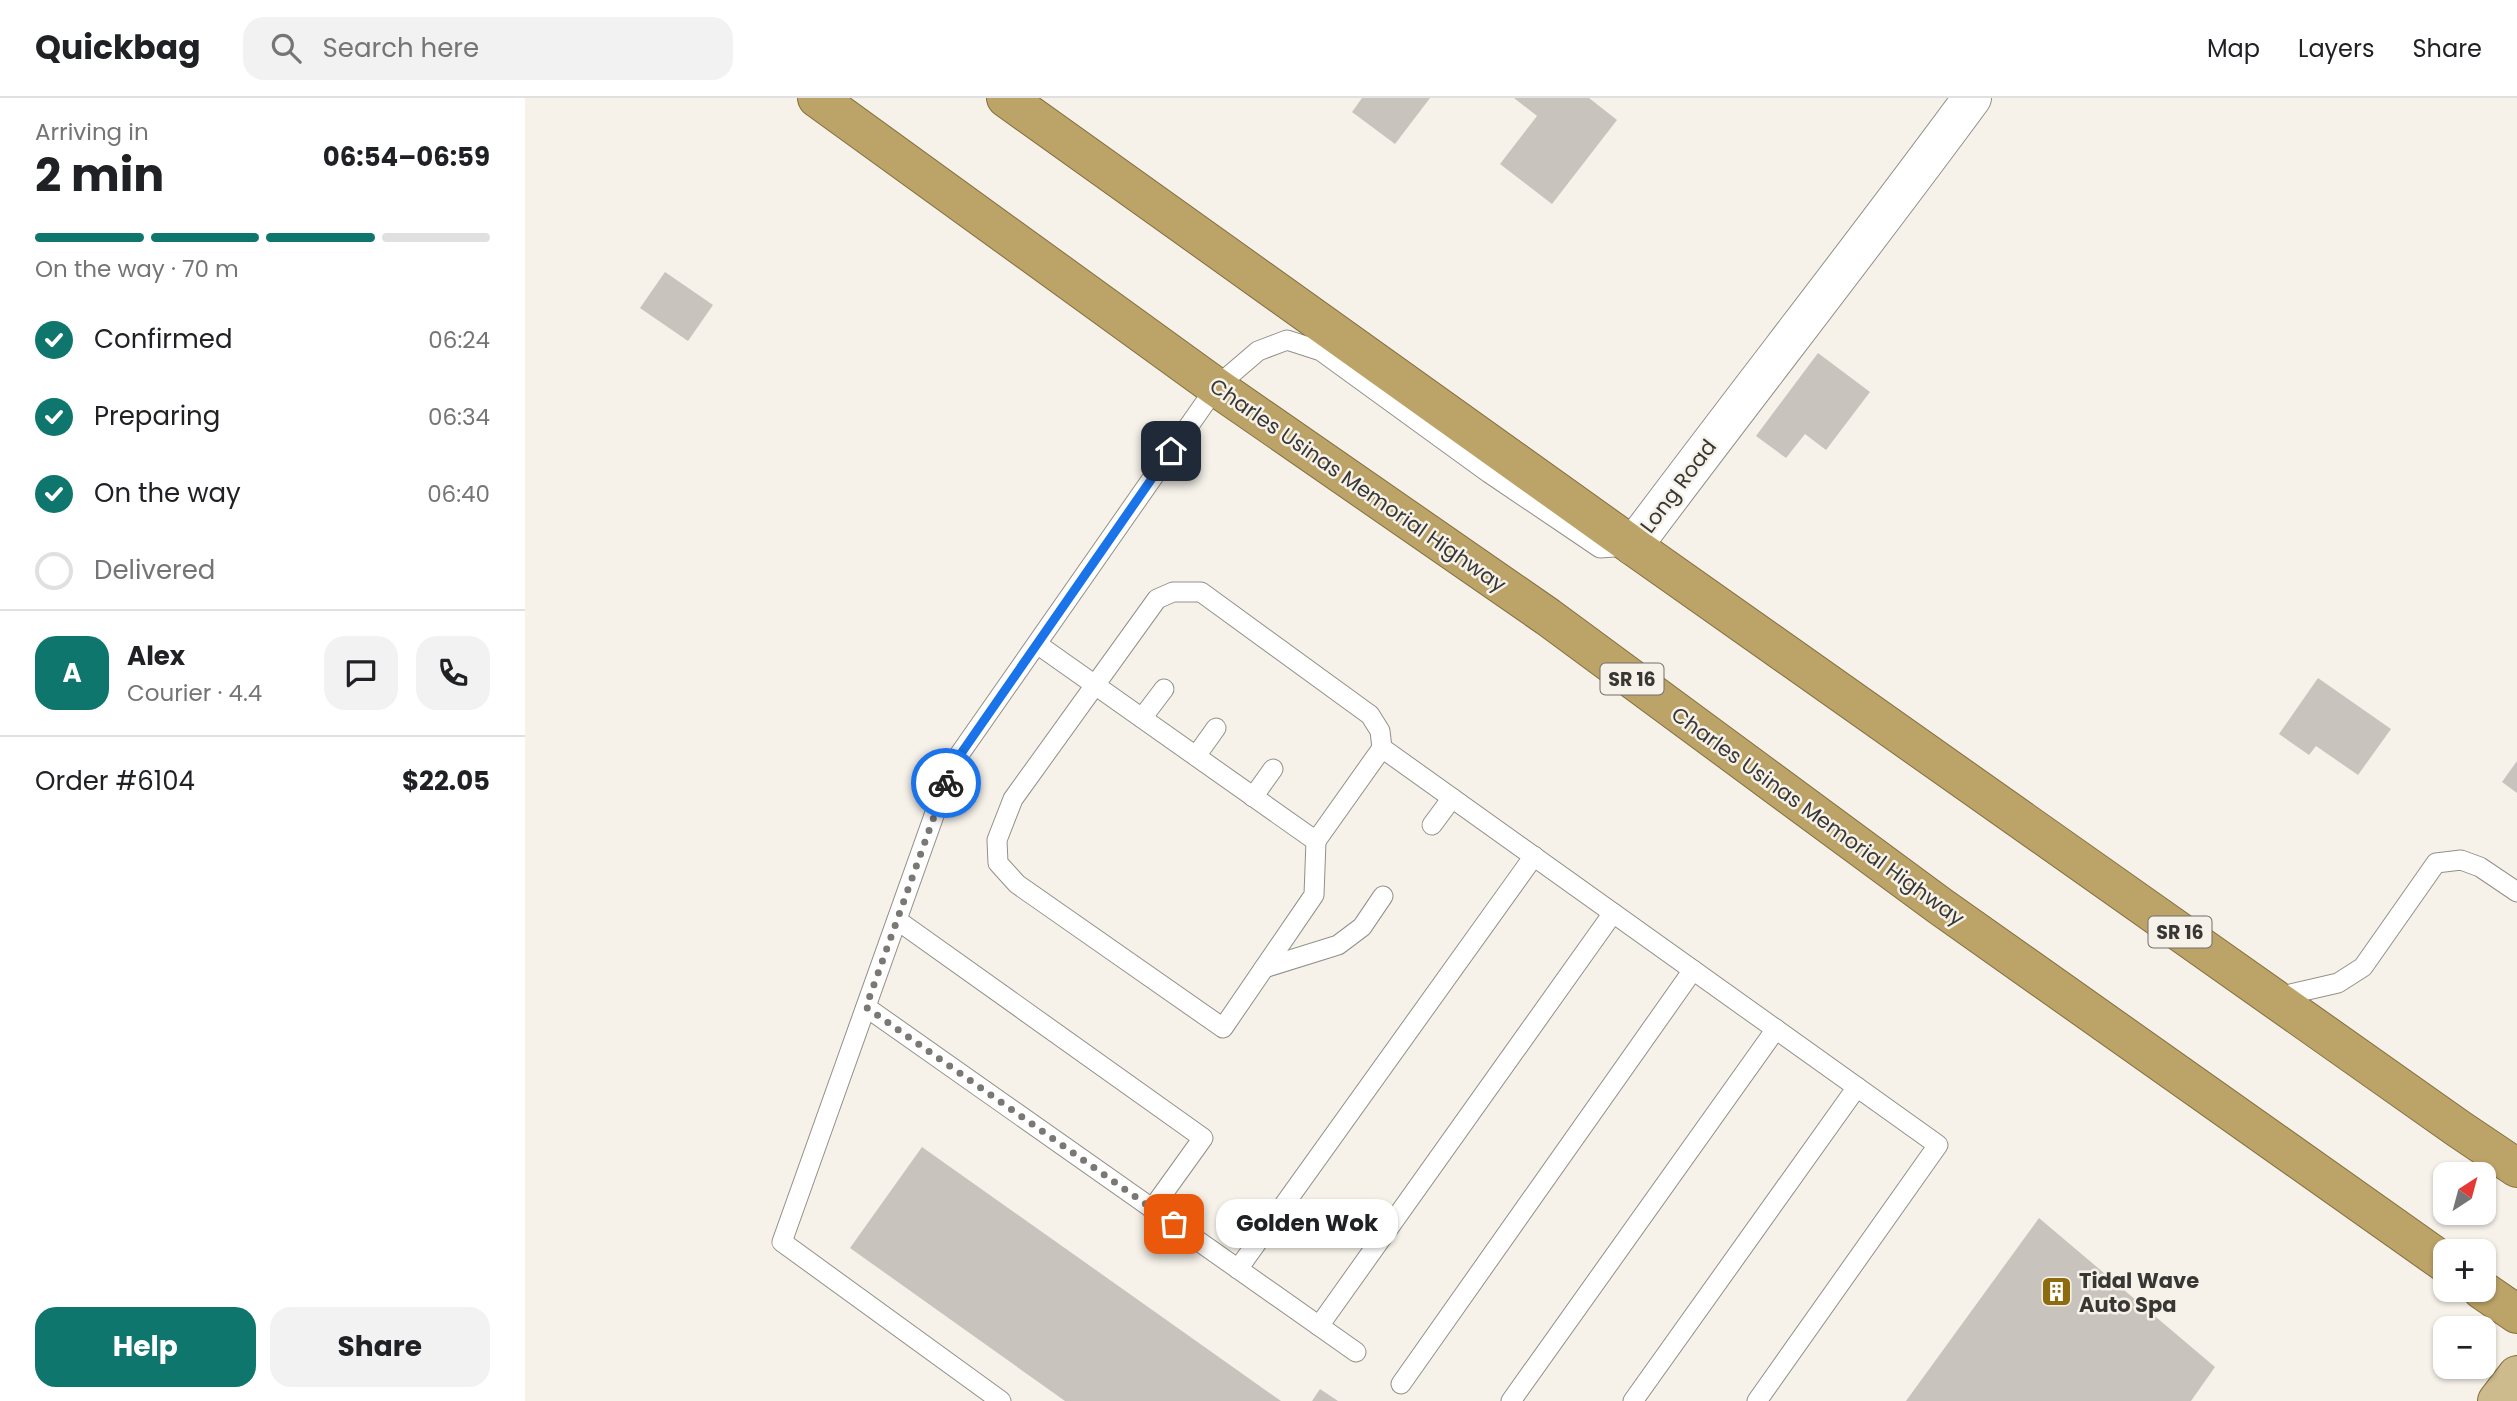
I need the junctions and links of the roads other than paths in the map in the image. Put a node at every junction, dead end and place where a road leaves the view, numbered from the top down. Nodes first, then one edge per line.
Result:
1 (817, 98) edge
2 (1006, 98) edge
3 (1972, 98) edge
4 (1216, 387) junction
5 (1633, 546) junction
6 (1037, 643) junction
7 (1095, 684) junction
8 (1164, 688) dead end
9 (1142, 718) junction
10 (1216, 728) dead end
11 (1382, 748) junction
12 (1196, 756) junction
13 (1273, 769) dead end
14 (1253, 796) junction
15 (1452, 797) junction
16 (1432, 825) dead end
17 (1317, 841) junction
18 (1534, 856) junction
19 (2517, 892) edge
20 (1383, 896) dead end
21 (1613, 913) junction
22 (897, 920) junction
23 (1264, 968) junction
24 (1693, 970) junction
25 (2273, 998) junction
26 (866, 1007) junction
27 (1776, 1029) junction
28 (1857, 1087) junction
29 (2517, 1168) edge
30 (1152, 1209) junction
31 (2433, 1255) edge
32 (1238, 1269) junction
33 (2496, 1300) edge
34 (2517, 1314) edge
35 (1319, 1326) junction
36 (1356, 1352) dead end
37 (2517, 1375) edge
38 (1401, 1384) dead end
39 (1002, 1401) edge
40 (1511, 1401) edge
41 (1633, 1401) edge
42 (1757, 1401) edge
43 (2497, 1401) edge

1 - 4 highway, Charles Usinas Memorial Highway / SR 16
2 - 5 highway, SR 16
3 - 5 street, Long Road
4 - 5 lane, Long Road
4 - 6 lane, Long Road
4 - 31 highway, Charles Usinas Memorial Highway / SR 16
5 - 25 highway, SR 16
6 - 7 lane
6 - 22 lane, Long Road
7 - 9 lane
7 - 11 lane
7 - 23 lane
8 - 9 lane
9 - 12 lane
10 - 12 lane
11 - 15 lane
11 - 17 lane
12 - 14 lane
13 - 14 lane
14 - 17 lane
15 - 16 lane
15 - 18 lane
17 - 23 lane
18 - 21 lane
18 - 32 lane
19 - 25 lane
20 - 23 lane
21 - 24 lane
21 - 35 lane
22 - 26 lane, Long Road
22 - 30 lane
24 - 27 lane
24 - 38 lane
25 - 29 highway, SR 16
26 - 30 lane
26 - 39 lane, Long Road
27 - 28 lane
27 - 40 lane
28 - 41 lane
28 - 42 lane
30 - 32 lane
32 - 35 lane
33 - 34 highway
35 - 36 lane
37 - 43 main road

